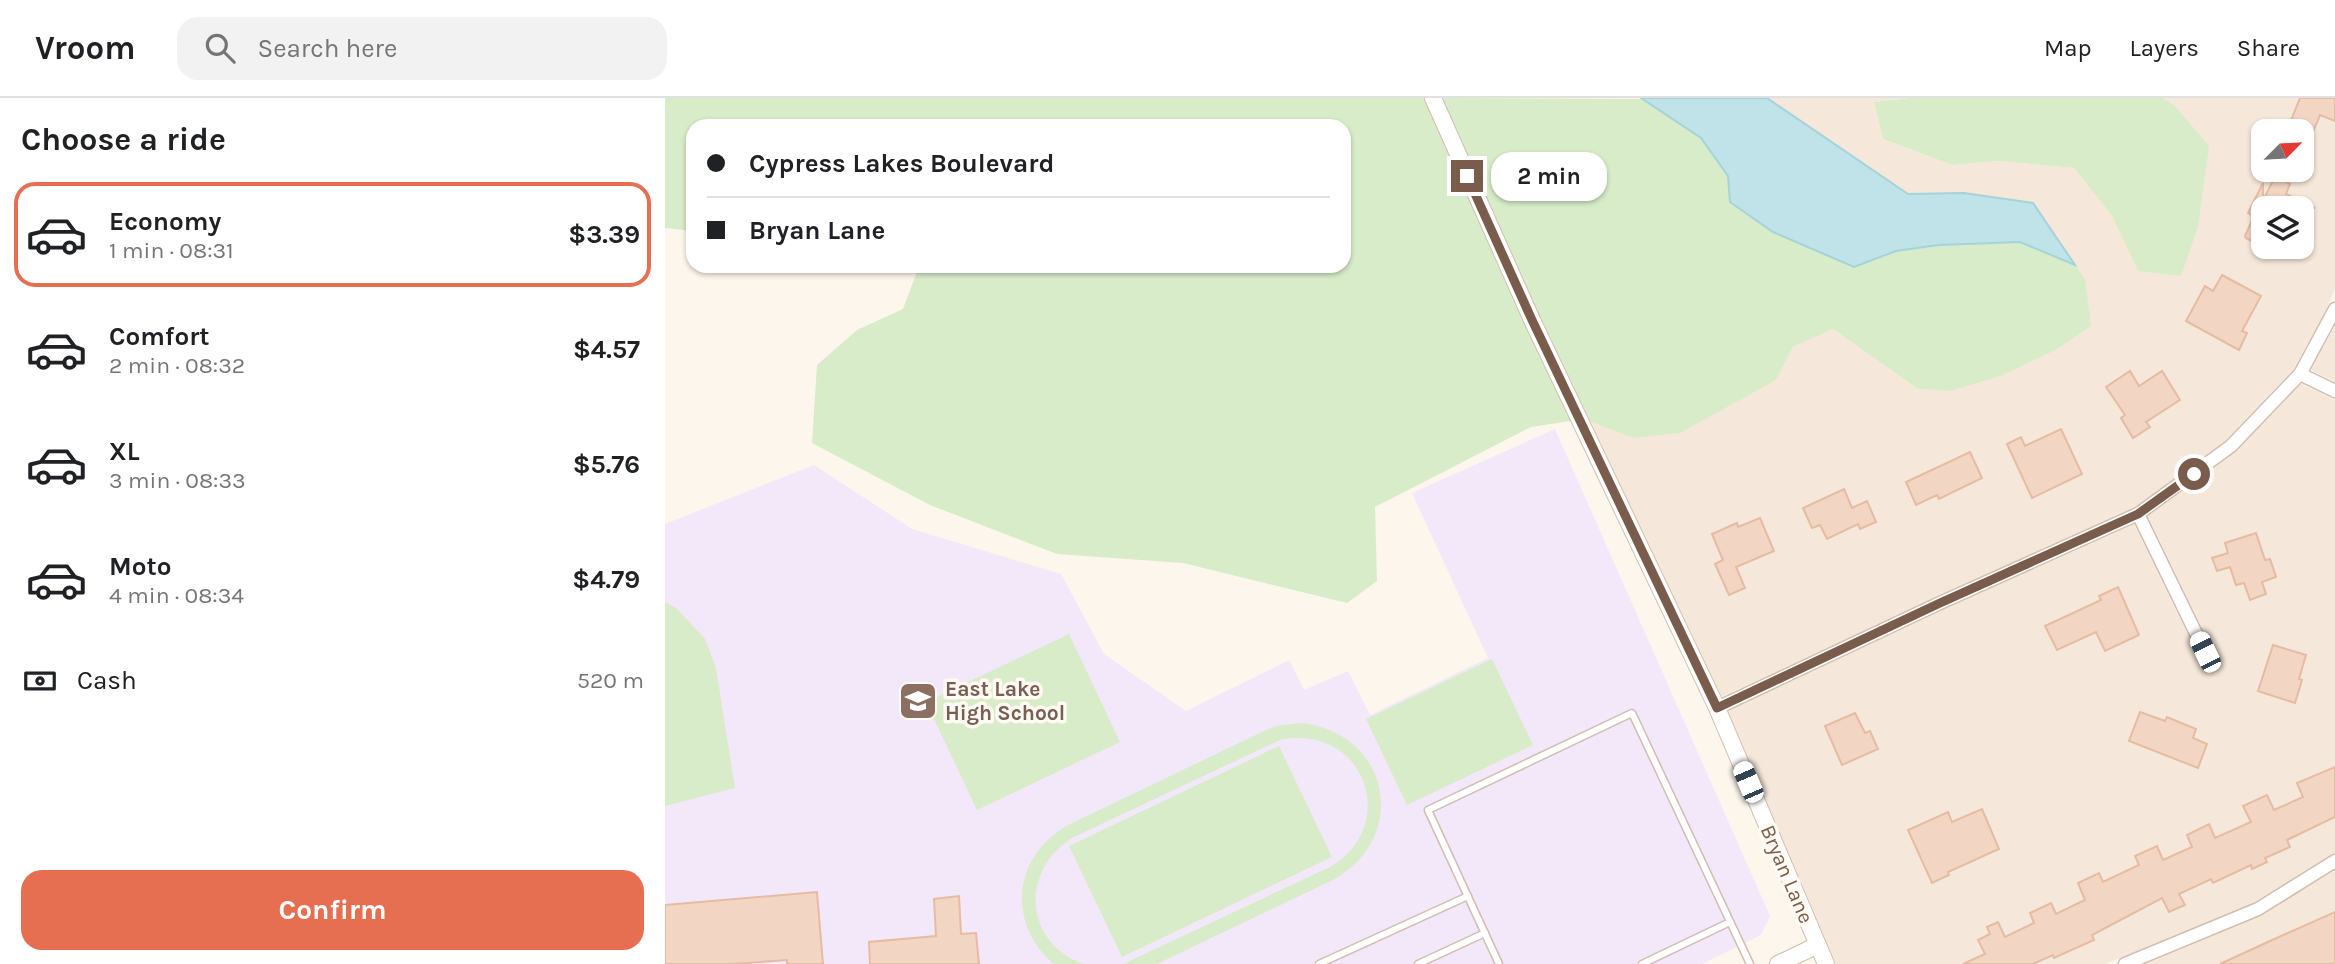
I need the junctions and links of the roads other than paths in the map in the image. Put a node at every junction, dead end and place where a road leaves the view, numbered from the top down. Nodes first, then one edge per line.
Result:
1 (1433, 98) edge
2 (2335, 309) edge
3 (2300, 374) junction
4 (2335, 391) edge
5 (2138, 514) junction
6 (2205, 652) dead end
7 (1717, 708) junction
8 (2335, 861) edge
9 (1468, 896) junction
10 (1730, 922) junction
11 (1485, 933) junction
12 (1818, 945) junction
13 (1319, 964) edge
14 (1417, 964) edge
15 (1499, 964) edge
16 (1642, 964) edge
17 (1750, 964) edge
18 (1778, 964) edge
19 (1826, 964) edge
20 (2125, 964) edge

1 - 7 street, Bryan Lane
2 - 3 street
3 - 4 street
3 - 5 street
5 - 6 street
5 - 7 street
7 - 12 street, Bryan Lane
8 - 20 street
9 - 10 lane
9 - 11 lane
9 - 13 lane
10 - 16 lane
10 - 17 lane
11 - 14 lane
11 - 15 lane
12 - 18 street
12 - 19 street, Bryan Lane

